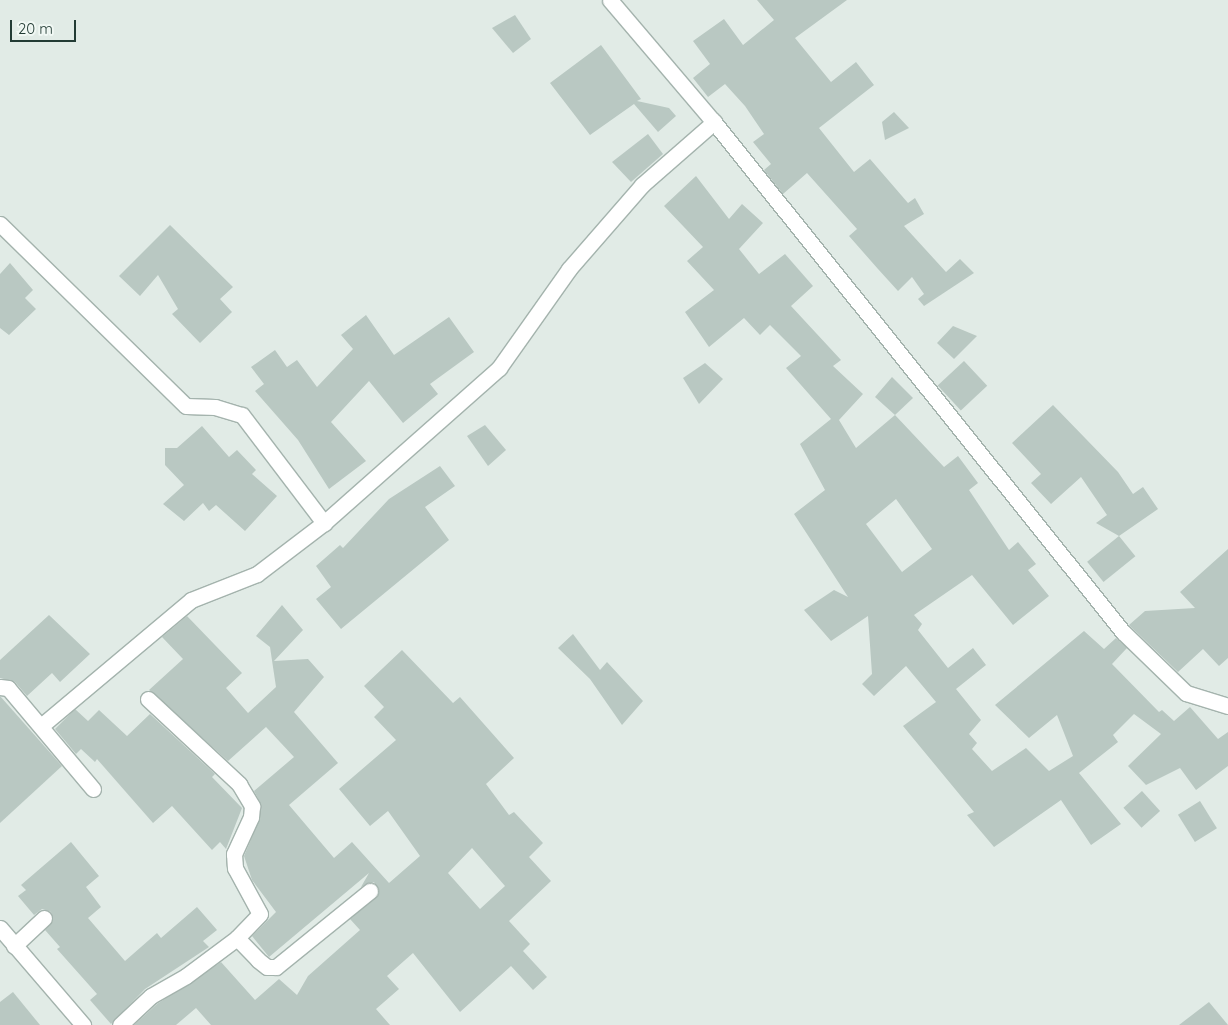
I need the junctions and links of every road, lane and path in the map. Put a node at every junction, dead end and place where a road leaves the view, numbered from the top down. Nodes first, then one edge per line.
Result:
1 (610, 0) edge
2 (714, 122) junction
3 (0, 224) edge
4 (324, 523) junction
5 (0, 687) edge
6 (148, 700) dead end
7 (1228, 706) edge
8 (41, 726) junction
9 (93, 789) dead end
10 (370, 891) dead end
11 (44, 918) dead end
12 (0, 928) edge
13 (237, 938) junction
14 (14, 946) junction
15 (83, 1025) edge
16 (120, 1025) edge

1 - 2 street
2 - 4 street
2 - 7 street
3 - 4 street
4 - 8 street
5 - 8 street
6 - 13 street
8 - 9 street
10 - 13 street
11 - 14 street
12 - 14 street
13 - 16 street
14 - 15 street

